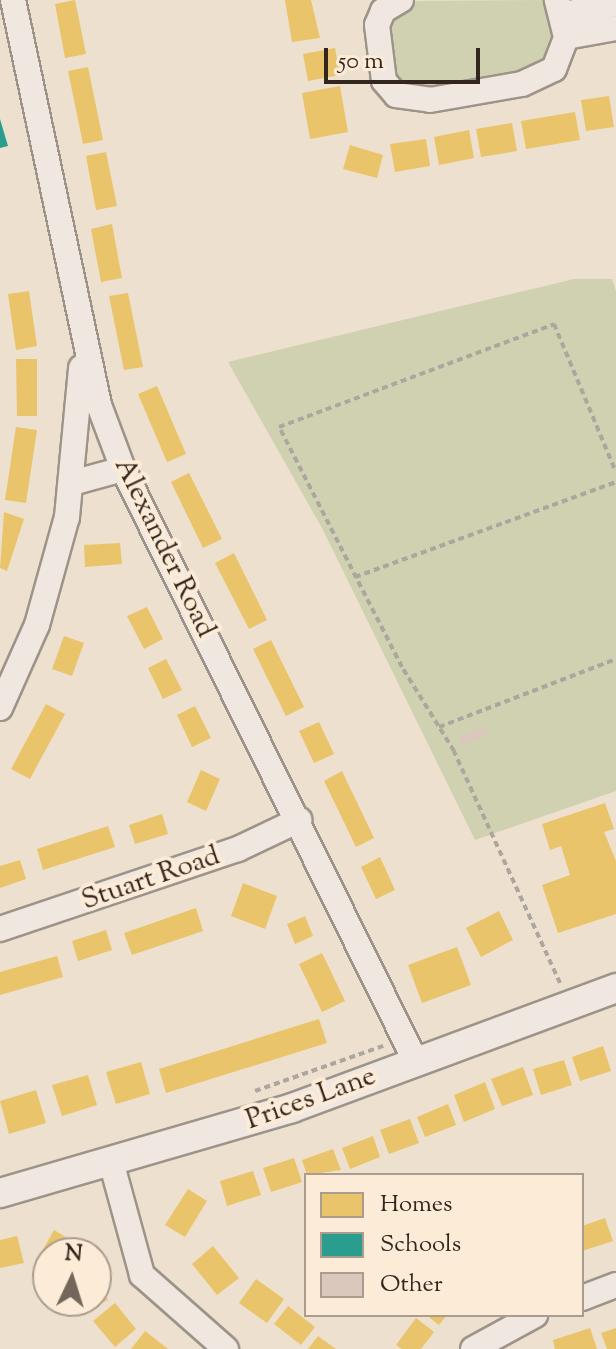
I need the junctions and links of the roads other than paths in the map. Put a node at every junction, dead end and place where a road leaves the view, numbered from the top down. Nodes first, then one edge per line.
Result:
1 (13, 0) edge
2 (401, 0) edge
3 (616, 4) edge
4 (562, 17) edge
5 (616, 28) edge
6 (82, 348) junction
7 (123, 469) junction
8 (72, 483) junction
9 (0, 708) edge
10 (299, 820) junction
11 (0, 929) edge
12 (616, 988) edge
13 (415, 1060) junction
14 (112, 1165) junction
15 (0, 1193) edge
16 (616, 1285) edge
17 (584, 1297) edge
18 (531, 1317) edge
19 (226, 1349) edge
20 (473, 1349) edge

1 - 6 street, Alexander Road
2 - 4 street
3 - 4 street
4 - 5 street
6 - 7 street, Alexander Road
6 - 8 street
7 - 8 street
7 - 10 street, Alexander Road
8 - 9 street
10 - 11 street, Stuart Road
10 - 13 street, Alexander Road
12 - 13 street, Prices Lane
13 - 14 street, Prices Lane
14 - 15 street, Prices Lane
14 - 19 street
16 - 17 street
18 - 20 street

